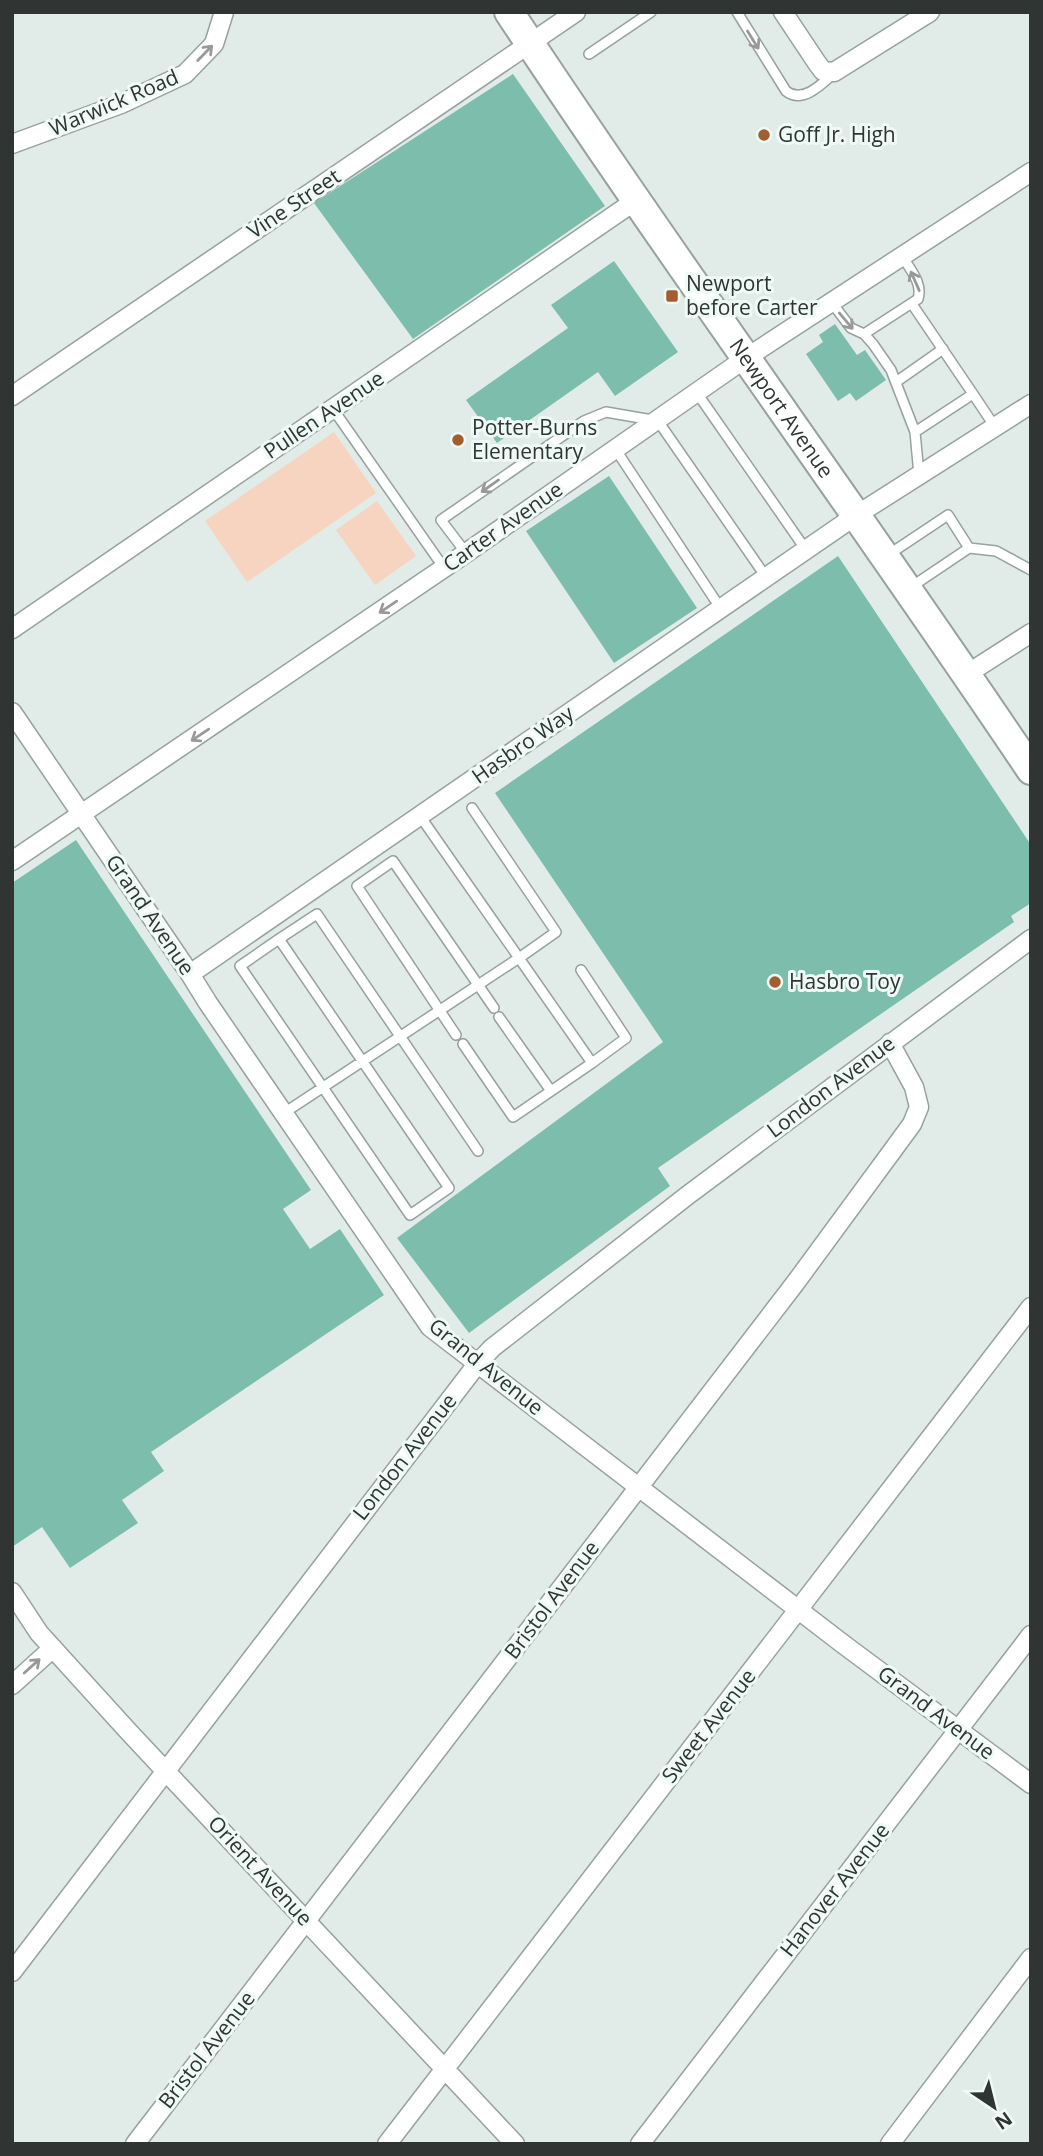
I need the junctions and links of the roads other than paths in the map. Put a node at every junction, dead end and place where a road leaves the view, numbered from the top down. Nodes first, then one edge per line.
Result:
1 (224, 12) edge
2 (509, 12) edge
3 (576, 12) edge
4 (651, 12) edge
5 (737, 12) edge
6 (783, 12) edge
7 (930, 12) edge
8 (529, 43) junction
9 (589, 54) dead end
10 (828, 71) junction
11 (12, 144) edge
12 (1031, 173) edge
13 (635, 201) junction
14 (903, 257) junction
15 (832, 303) junction
16 (912, 304) junction
17 (864, 334) junction
18 (943, 349) junction
19 (746, 358) junction
20 (896, 382) junction
21 (697, 393) junction
22 (973, 394) junction
23 (12, 396) edge
24 (1031, 404) edge
25 (333, 409) junction
26 (658, 421) junction
27 (995, 427) junction
28 (915, 432) junction
29 (616, 450) junction
30 (919, 475) junction
31 (855, 516) junction
32 (969, 548) junction
33 (806, 550) junction
34 (466, 553) junction
35 (884, 557) junction
36 (444, 568) junction
37 (1031, 570) edge
38 (766, 577) junction
39 (907, 590) junction
40 (721, 608) junction
41 (12, 629) edge
42 (1031, 633) edge
43 (967, 674) junction
44 (12, 712) edge
45 (1031, 770) edge
46 (472, 808) dead end
47 (80, 815) junction
48 (419, 816) junction
49 (12, 862) edge
50 (279, 939) junction
51 (1031, 939) edge
52 (519, 958) junction
53 (580, 970) dead end
54 (190, 974) junction
55 (478, 985) junction
56 (494, 1008) dead end
57 (440, 1012) junction
58 (499, 1017) dead end
59 (456, 1035) dead end
60 (401, 1038) junction
61 (890, 1043) junction
62 (463, 1044) dead end
63 (362, 1063) junction
64 (592, 1063) junction
65 (324, 1088) junction
66 (551, 1091) junction
67 (284, 1113) junction
68 (478, 1151) dead end
69 (1031, 1307) edge
70 (478, 1363) junction
71 (639, 1486) junction
72 (12, 1592) edge
73 (799, 1609) junction
74 (1031, 1635) edge
75 (53, 1648) junction
76 (12, 1685) edge
77 (959, 1729) junction
78 (166, 1770) junction
79 (1031, 1784) edge
80 (307, 1921) junction
81 (1031, 1958) edge
82 (12, 1972) edge
83 (444, 2069) junction
84 (135, 2144) edge
85 (387, 2144) edge
86 (515, 2144) edge
87 (640, 2144) edge
88 (890, 2144) edge

11 -> 1 street, Warwick Road
2 - 8 main road, Newport Avenue
3 - 8 street, Vine Street
4 - 9 lane
5 -> 10 lane
6 - 10 street
7 - 10 street
8 - 13 main road, Newport Avenue
8 - 23 street, Vine Street
12 - 14 street, Carter Avenue
13 - 19 main road, Newport Avenue
13 - 25 street, Pullen Avenue
14 - 15 street, Carter Avenue
16 -> 14 lane
15 -> 17 lane
15 - 19 street, Carter Avenue
16 - 17 lane
16 - 18 lane
17 - 20 lane
18 - 20 lane
18 - 22 lane
19 - 21 street, Carter Avenue
19 - 31 main road, Newport Avenue
20 - 28 lane
21 - 26 street, Carter Avenue
21 - 33 lane
22 - 27 lane
22 - 28 lane
24 - 27 street, Hasbro Way
25 - 36 lane
25 - 41 street, Pullen Avenue
26 - 29 street, Carter Avenue
26 -> 34 lane
26 - 38 lane
27 - 30 street, Hasbro Way
28 - 30 lane
29 - 34 street, Carter Avenue
29 - 40 lane
30 - 31 street, Hasbro Way
31 - 33 street, Hasbro Way
31 - 35 main road, Newport Avenue
32 - 35 lane
32 - 37 lane
32 - 39 lane
33 - 38 street, Hasbro Way
34 - 36 street, Carter Avenue
35 - 39 main road, Newport Avenue
36 -> 47 street, Carter Avenue
38 - 40 street, Hasbro Way
39 - 43 main road, Newport Avenue
40 - 48 street, Hasbro Way
42 - 43 street
43 - 45 main road, Newport Avenue
44 - 47 street, Grand Avenue
46 - 52 lane
47 - 49 street, Carter Avenue
47 - 54 street, Grand Avenue
48 - 52 lane
48 - 54 street, Hasbro Way
50 - 60 lane
50 - 63 lane
50 - 65 lane
51 - 61 street, London Avenue
52 - 55 lane
52 - 64 lane
53 - 64 lane
54 - 67 street, Grand Avenue
55 - 56 lane
55 - 57 lane
55 - 57 lane
57 - 59 lane
57 - 60 lane
58 - 66 lane
60 - 63 lane
60 - 68 lane
61 - 70 street, London Avenue
61 - 71 street, Bristol Avenue
62 - 66 lane
63 - 65 lane
63 - 65 lane
64 - 66 lane
65 - 67 lane
67 - 70 street, Grand Avenue
69 - 73 street, Sweet Avenue
70 - 71 street, Grand Avenue
70 - 78 street, London Avenue
71 - 73 street, Grand Avenue
71 - 80 street, Bristol Avenue
72 - 75 street, Orient Avenue
73 - 77 street, Grand Avenue
73 - 83 street, Sweet Avenue
74 - 77 street, Hanover Avenue
76 -> 75 street
75 - 78 street, Orient Avenue
77 - 79 street, Grand Avenue
77 - 87 street, Hanover Avenue
78 - 80 street, Orient Avenue
78 - 82 street, London Avenue
80 - 83 street, Orient Avenue
80 - 84 street, Bristol Avenue
81 - 88 street
83 - 85 street, Sweet Avenue
83 - 86 street, Orient Avenue

